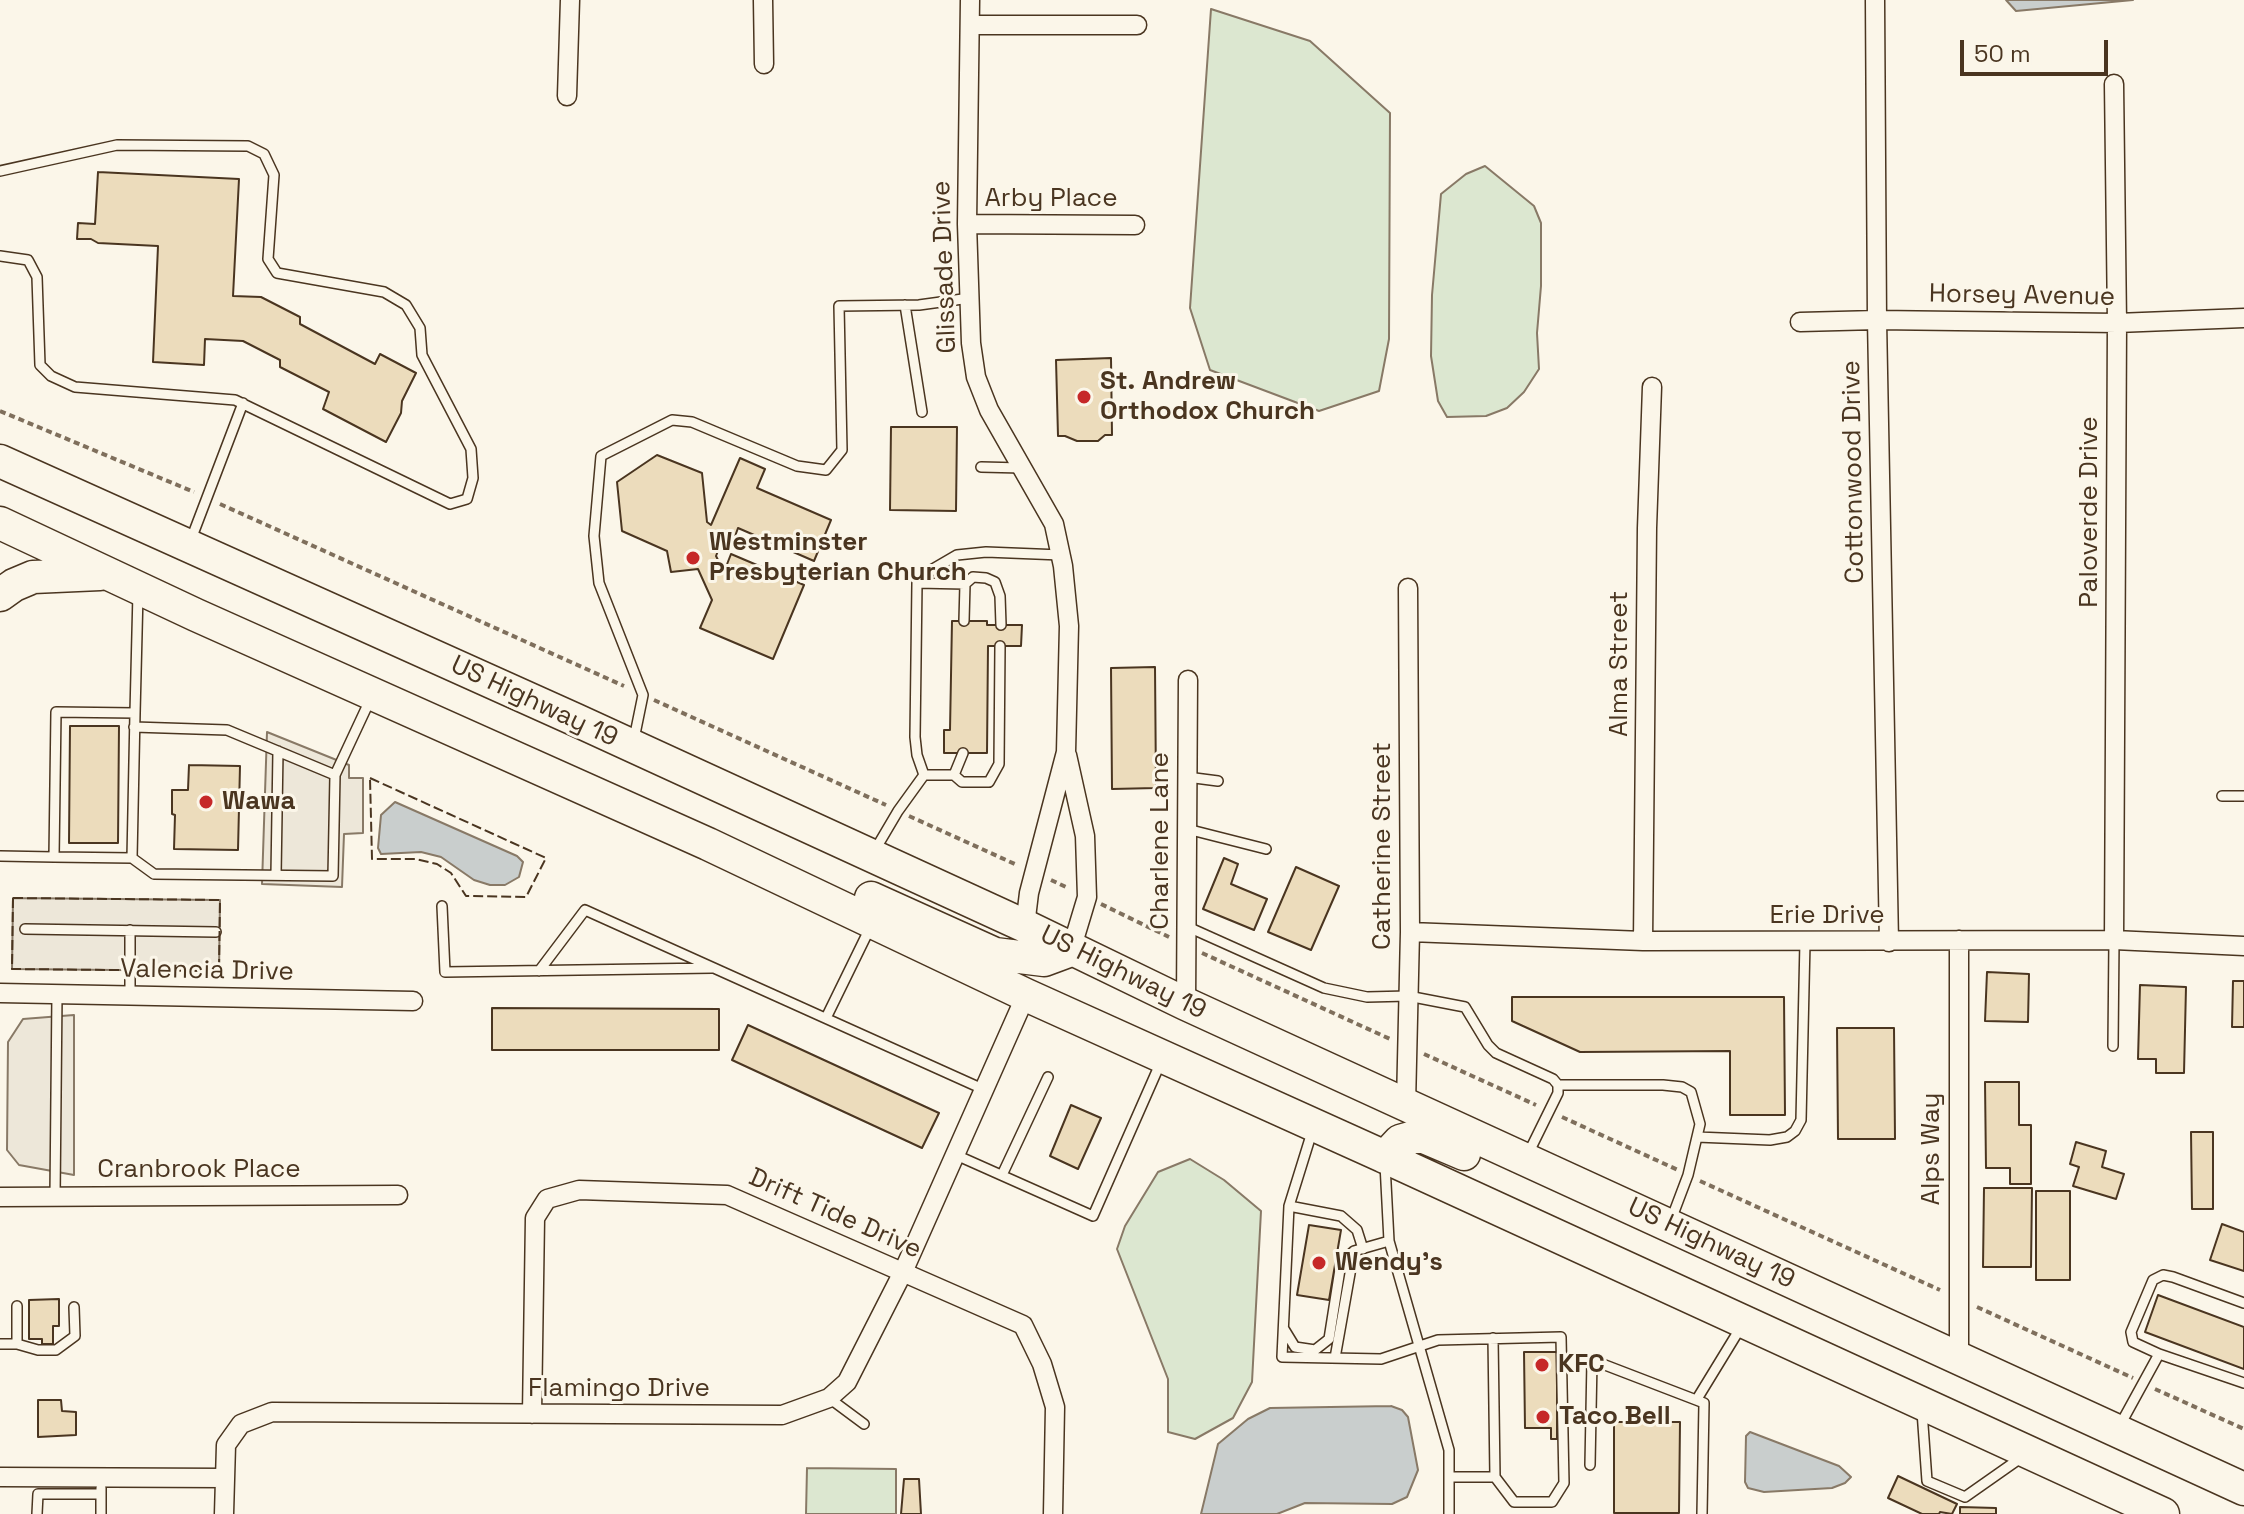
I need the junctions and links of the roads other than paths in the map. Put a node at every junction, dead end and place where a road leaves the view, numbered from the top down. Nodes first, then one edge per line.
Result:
1 (570, 0) edge
2 (763, 0) edge
3 (970, 0) edge
4 (1875, 0) edge
5 (970, 25) junction
6 (1137, 25) dead end
7 (764, 64) dead end
8 (2114, 84) dead end
9 (567, 96) dead end
10 (0, 171) edge
11 (967, 224) junction
12 (1135, 225) dead end
13 (0, 256) edge
14 (970, 298) junction
15 (905, 305) junction
16 (2244, 318) edge
17 (1877, 320) junction
18 (1800, 322) dead end
19 (2117, 323) junction
20 (1652, 387) dead end
21 (243, 403) junction
22 (922, 412) dead end
23 (0, 461) edge
24 (981, 467) dead end
25 (1022, 468) junction
26 (0, 523) edge
27 (189, 546) junction
28 (1061, 555) junction
29 (109, 574) junction
30 (917, 583) junction
31 (965, 584) junction
32 (1408, 588) dead end
33 (138, 589) junction
34 (0, 595) edge
35 (964, 621) dead end
36 (1001, 625) dead end
37 (1000, 646) dead end
38 (1188, 680) dead end
39 (372, 695) junction
40 (135, 713) junction
41 (134, 727) junction
42 (633, 748) junction
43 (278, 751) junction
44 (1066, 752) junction
45 (963, 753) dead end
46 (335, 775) junction
47 (924, 775) junction
48 (954, 775) junction
49 (1187, 777) junction
50 (1218, 781) dead end
51 (2222, 796) dead end
52 (2244, 796) edge
53 (1187, 829) junction
54 (708, 844) junction
55 (1266, 849) dead end
56 (0, 856) edge
57 (872, 856) junction
58 (54, 857) junction
59 (132, 858) junction
60 (276, 875) junction
61 (442, 906) dead end
62 (872, 923) junction
63 (1025, 926) junction
64 (25, 929) dead end
65 (130, 930) junction
66 (216, 932) dead end
67 (1410, 932) junction
68 (1186, 936) junction
69 (1959, 940) junction
70 (2114, 940) junction
71 (1643, 941) junction
72 (1805, 942) junction
73 (1889, 942) junction
74 (2244, 946) edge
75 (1071, 950) junction
76 (714, 968) junction
77 (539, 971) junction
78 (0, 993) edge
79 (57, 994) junction
80 (130, 995) junction
81 (1026, 995) junction
82 (1408, 996) junction
83 (413, 1001) dead end
84 (1186, 1004) junction
85 (826, 1018) junction
86 (2113, 1046) dead end
87 (1163, 1057) junction
88 (1048, 1077) dead end
89 (1558, 1085) junction
90 (985, 1090) junction
91 (1406, 1104) junction
92 (1314, 1125) junction
93 (1697, 1137) junction
94 (956, 1155) junction
95 (1385, 1157) junction
96 (1526, 1159) junction
97 (1002, 1175) junction
98 (398, 1195) dead end
99 (55, 1196) junction
100 (0, 1197) edge
101 (1289, 1206) junction
102 (1670, 1225) junction
103 (1389, 1241) junction
104 (1358, 1250) junction
105 (1754, 1264) junction
106 (903, 1272) junction
107 (2244, 1303) edge
108 (17, 1306) dead end
109 (74, 1307) dead end
110 (1743, 1322) junction
111 (1284, 1329) junction
112 (1493, 1338) junction
113 (0, 1344) edge
114 (17, 1344) junction
115 (1419, 1346) junction
116 (2159, 1354) junction
117 (1335, 1358) junction
118 (1959, 1358) junction
119 (2244, 1383) edge
120 (829, 1398) junction
121 (1697, 1399) junction
122 (1922, 1404) junction
123 (532, 1414) junction
124 (864, 1424) dead end
125 (2117, 1431) junction
126 (2028, 1452) junction
127 (1590, 1465) dead end
128 (0, 1477) edge
129 (1449, 1477) junction
130 (1495, 1477) junction
131 (225, 1478) junction
132 (37, 1485) junction
133 (101, 1486) junction
134 (2244, 1489) edge
135 (37, 1514) edge
136 (101, 1514) edge
137 (224, 1514) edge
138 (1053, 1514) edge
139 (1449, 1514) edge
140 (1702, 1514) edge
141 (2163, 1514) edge

1 - 9 street
2 - 7 street
3 - 5 street, Glissade Drive
4 - 17 street, Cottonwood Drive
5 - 6 street
5 - 11 street, Glissade Drive
8 - 19 street, Paloverde Drive
10 - 21 lane
11 - 12 street, Arby Place
11 - 14 street, Glissade Drive
13 - 21 lane
14 - 15 lane
14 - 25 street, Glissade Drive
15 - 22 lane
15 - 42 lane
16 - 19 street, Horsey Avenue
17 - 18 street, Horsey Avenue
17 - 19 street, Horsey Avenue
17 - 73 street, Cottonwood Drive
19 - 70 street, Paloverde Drive
20 - 71 street, Alma Street
21 - 27 lane
23 - 27 highway, US Highway 19
24 - 25 lane
25 - 28 street, Glissade Drive
26 - 29 highway
27 - 42 highway, US Highway 19
28 - 30 lane
28 - 44 street, Glissade Drive
29 - 33 highway
29 - 34 highway
30 - 31 lane
30 - 47 lane
31 - 35 lane
31 - 36 lane
32 - 67 street, Catherine Street
33 - 39 highway
33 - 40 lane
37 - 48 lane
38 - 49 street, Charlene Lane
39 - 46 lane
39 - 54 highway
40 - 41 lane
40 - 58 lane
41 - 43 lane
41 - 59 lane
42 - 57 highway, US Highway 19
43 - 46 lane
43 - 60 lane
44 - 63 street, Glissade Drive
44 - 75 street, Glissade Drive
45 - 48 lane
46 - 60 lane
47 - 48 lane
47 - 57 lane
49 - 50 lane
49 - 53 street, Charlene Lane
51 - 52 lane
53 - 55 lane
53 - 68 street, Charlene Lane
54 - 62 highway
54 - 75 highway
56 - 58 lane
57 - 63 highway, US Highway 19
58 - 59 lane
59 - 60 lane
61 - 77 lane
62 - 81 highway
62 - 85 lane
63 - 75 highway, US Highway 19
64 - 65 lane
65 - 66 lane
65 - 80 lane
67 - 71 street, Erie Drive
67 - 82 street, Catherine Street
68 - 82 lane
68 - 84 street, Charlene Lane
69 - 70 street, Erie Drive
69 - 73 street, Erie Drive
69 - 118 street, Alps Way
70 - 74 street, Erie Drive
70 - 86 lane
71 - 72 street, Erie Drive
72 - 73 street, Erie Drive
72 - 93 lane
75 - 84 highway, US Highway 19
76 - 77 lane
76 - 77 lane
76 - 85 lane
78 - 79 street, Valencia Drive
79 - 80 street, Valencia Drive
79 - 99 lane
80 - 83 street, Valencia Drive
81 - 87 highway
81 - 90 street
82 - 89 lane
82 - 91 street, Catherine Street
84 - 91 highway, US Highway 19
85 - 90 lane
87 - 92 highway
87 - 97 lane
88 - 97 lane
89 - 93 lane
89 - 96 lane
90 - 94 street
91 - 96 highway, US Highway 19
92 - 95 highway
92 - 101 lane
93 - 102 lane
94 - 97 lane
94 - 106 street
95 - 103 lane
95 - 105 highway
95 - 110 highway
96 - 102 highway, US Highway 19
98 - 99 street, Cranbrook Place
99 - 100 street, Cranbrook Place
101 - 104 lane
101 - 111 lane
102 - 105 highway, US Highway 19
103 - 104 lane
103 - 115 lane
104 - 111 lane
104 - 117 lane
105 - 118 highway, US Highway 19
106 - 120 street
106 - 123 street, Drift Tide Drive
106 - 138 street, Drift Tide Drive
107 - 116 lane
108 - 114 lane
109 - 114 lane
110 - 121 lane
110 - 122 highway
111 - 117 lane
112 - 115 lane
112 - 130 lane
112 - 130 lane
113 - 114 lane
115 - 117 lane
115 - 129 lane
116 - 119 lane
116 - 125 lane
118 - 125 highway, US Highway 19
120 - 123 street, Flamingo Drive
120 - 124 lane
121 - 127 lane
121 - 140 lane
122 - 126 highway
122 - 126 lane
123 - 131 street, Flamingo Drive
125 - 134 highway, US Highway 19
126 - 141 highway
128 - 132 street
129 - 130 lane
129 - 139 lane
131 - 133 street
131 - 137 street, Flamingo Drive
132 - 133 street
132 - 135 lane
133 - 136 lane

